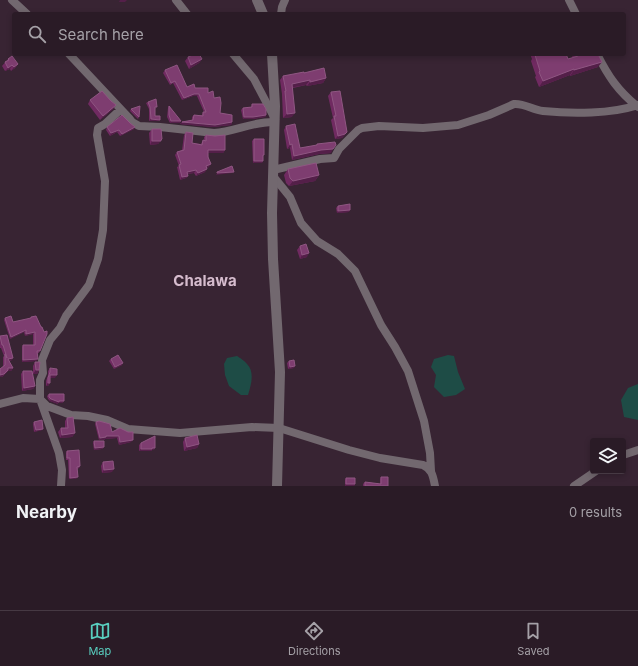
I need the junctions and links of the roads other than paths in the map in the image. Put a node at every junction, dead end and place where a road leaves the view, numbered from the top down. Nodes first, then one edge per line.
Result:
1 (12, 0) edge
2 (176, 0) edge
3 (257, 0) edge
4 (285, 0) edge
5 (569, 0) edge
6 (25, 12) edge
7 (185, 12) edge
8 (262, 12) edge
9 (281, 12) edge
10 (575, 12) edge
11 (71, 56) edge
12 (235, 56) edge
13 (272, 56) edge
14 (598, 56) edge
15 (638, 106) edge
16 (120, 110) junction
17 (275, 120) junction
18 (273, 173) junction
19 (40, 399) junction
20 (0, 404) edge
21 (279, 428) junction
22 (638, 450) edge
23 (626, 454) edge
24 (431, 471) junction
25 (592, 474) edge
26 (61, 486) edge
27 (277, 486) edge
28 (435, 486) edge
29 (574, 486) edge

1 - 6 street
2 - 7 street
3 - 8 street
4 - 9 street
5 - 10 street
11 - 16 street
12 - 17 street
13 - 17 street
14 - 15 street
15 - 18 street
16 - 17 street
16 - 19 street
17 - 18 street
18 - 21 street
18 - 24 street
19 - 20 street
19 - 21 street
19 - 26 street
21 - 24 street
21 - 27 street
22 - 23 street
24 - 28 street
25 - 29 street

